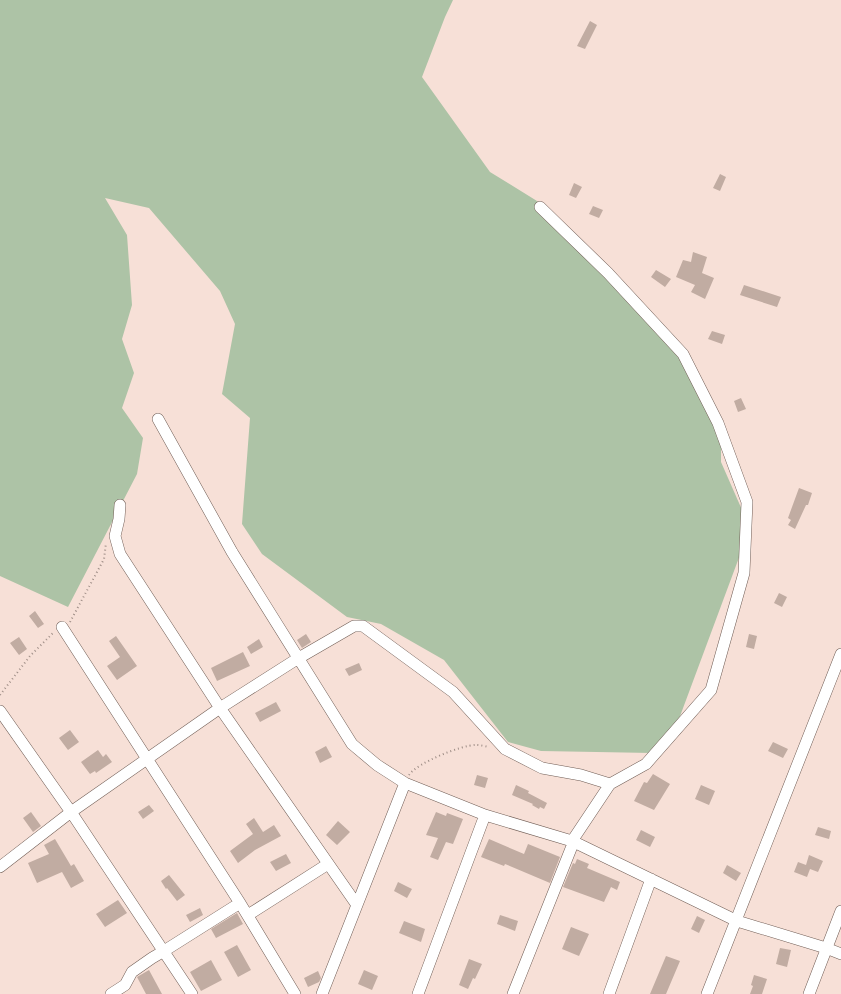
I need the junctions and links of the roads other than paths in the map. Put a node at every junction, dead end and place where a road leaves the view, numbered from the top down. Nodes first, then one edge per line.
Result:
1 (540, 207) dead end
2 (158, 419) dead end
3 (120, 505) dead end
4 (62, 627) road end
5 (841, 654) edge
6 (298, 659) junction
7 (220, 708) junction
8 (0, 711) edge
9 (148, 758) junction
10 (405, 783) junction
11 (610, 784) junction
12 (71, 812) junction
13 (485, 815) junction
14 (573, 841) junction
15 (328, 864) junction
16 (0, 867) edge
17 (652, 879) junction
18 (240, 903) junction
19 (357, 906) junction
20 (841, 911) edge
21 (248, 915) junction
22 (737, 921) junction
23 (826, 948) junction
24 (164, 951) junction
25 (841, 954) edge
26 (111, 994) edge
27 (192, 994) edge
28 (295, 994) edge
29 (322, 994) edge
30 (418, 994) edge
31 (513, 994) edge
32 (609, 994) edge
33 (708, 994) edge
34 (809, 994) edge

1 - 11 street
2 - 6 street
3 - 7 street
4 - 9 street
5 - 22 street
6 - 7 street
6 - 10 street
6 - 11 street
7 - 9 street
7 - 15 street
8 - 12 street
9 - 12 street
9 - 18 street
10 - 13 street
10 - 19 street
11 - 14 street
12 - 16 street
12 - 24 street
13 - 14 street
13 - 30 street
14 - 17 street
14 - 31 street
15 - 19 street
15 - 21 street
17 - 22 street
17 - 32 street
18 - 21 street
18 - 24 street
19 - 29 street
20 - 23 street
21 - 28 street
22 - 23 street
22 - 33 street
23 - 25 street
23 - 34 street
24 - 26 street
24 - 27 street

